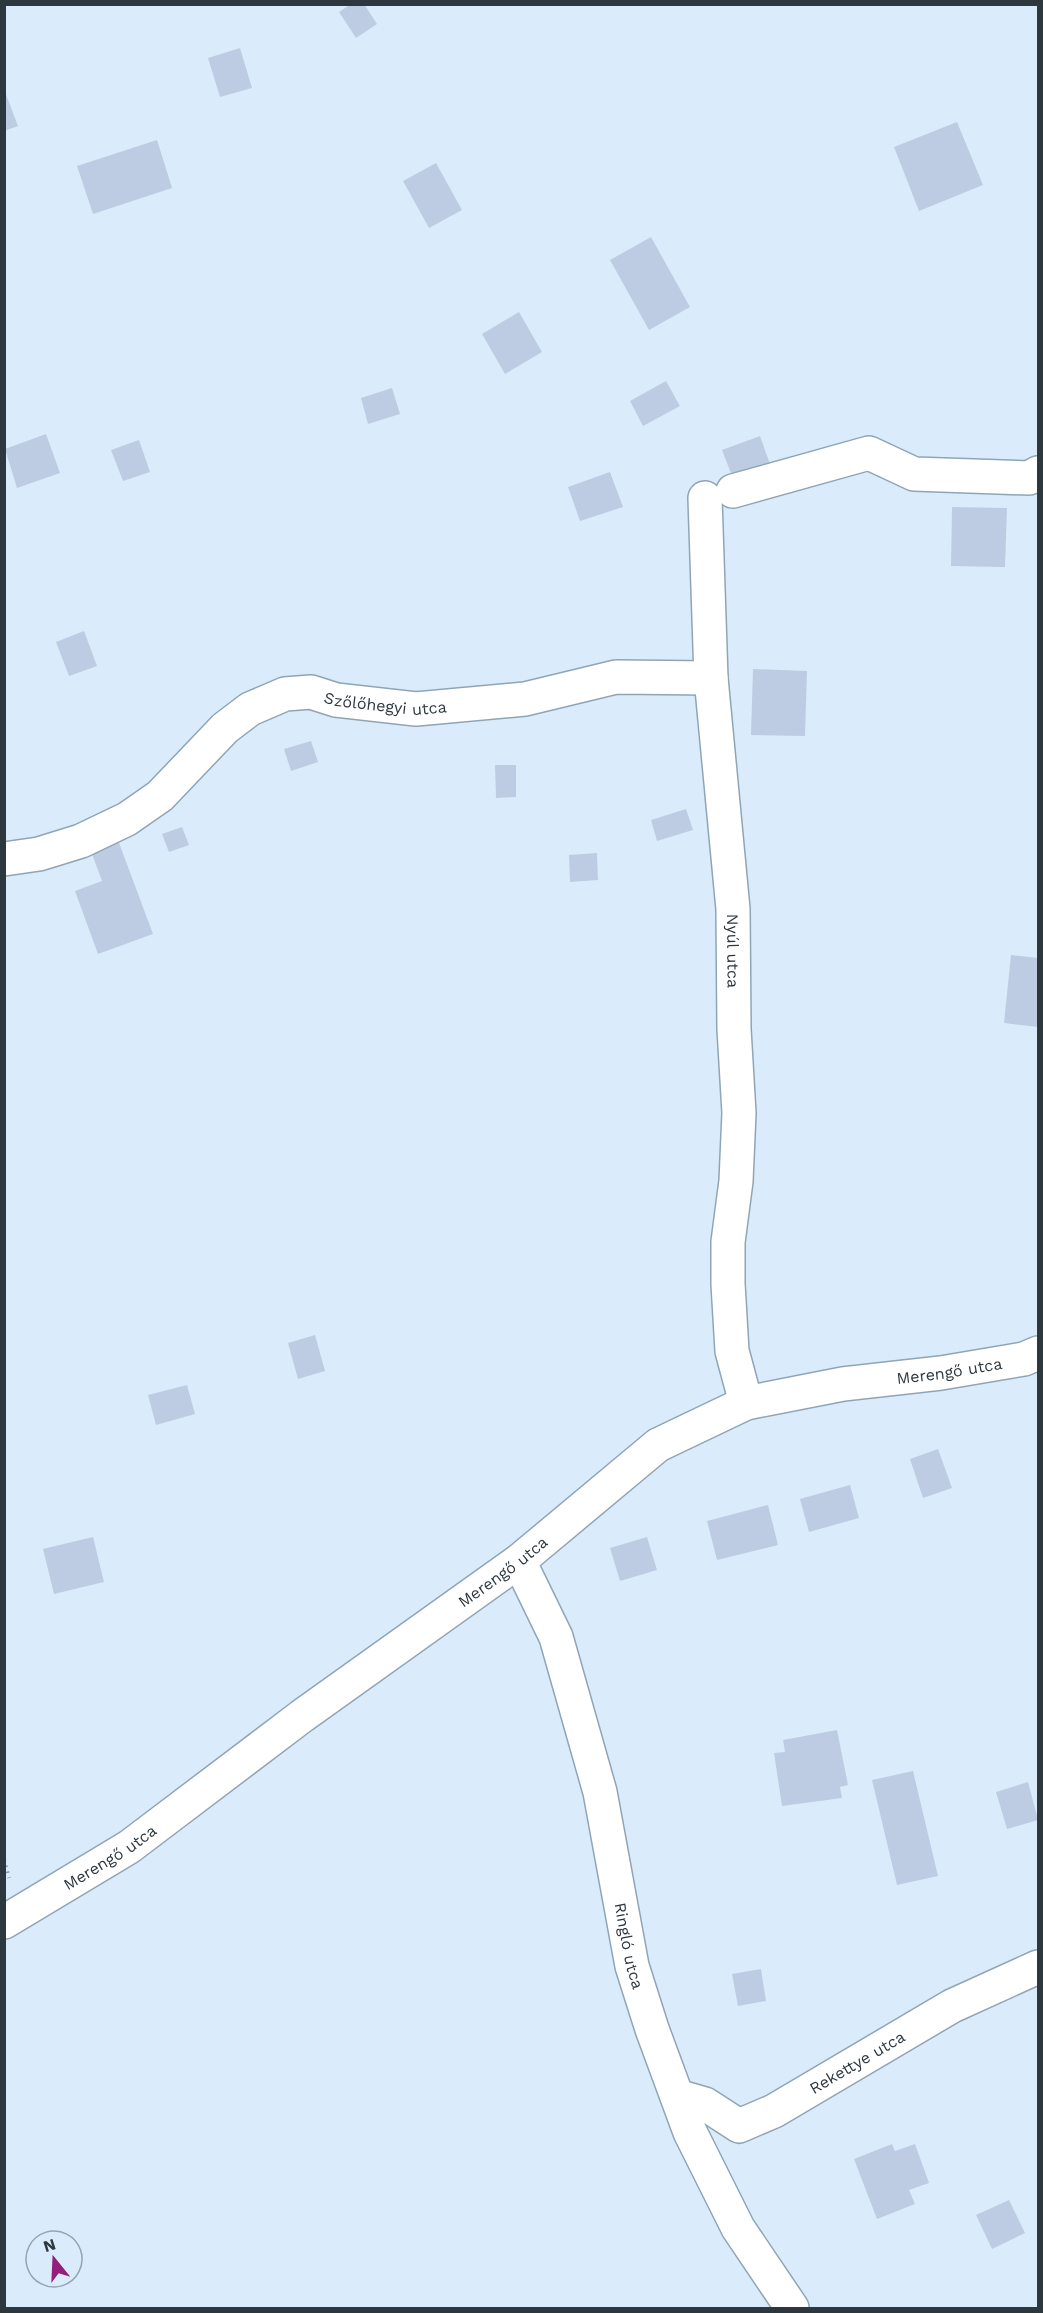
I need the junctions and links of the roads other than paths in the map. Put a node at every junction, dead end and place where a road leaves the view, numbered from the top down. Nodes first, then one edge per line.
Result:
1 (1038, 473) edge
2 (711, 678) junction
3 (4, 859) edge
4 (1038, 1353) edge
5 (746, 1403) junction
6 (519, 1561) junction
7 (11, 1918) edge
8 (1038, 1967) edge
9 (677, 2096) junction
10 (792, 2308) edge

1 - 2 street, Nyúl utca
2 - 3 street, Szőlőhegyi utca
2 - 5 street, Nyúl utca
4 - 5 street, Merengő utca
5 - 6 street, Merengő utca
6 - 7 street, Merengő utca
6 - 9 street, Ringló utca
8 - 9 street, Rekettye utca
9 - 10 street, Ringló utca

